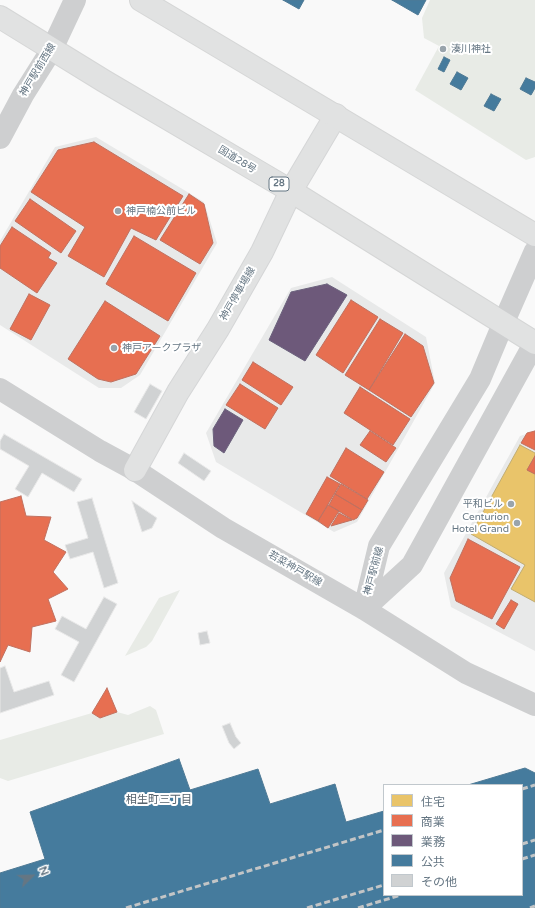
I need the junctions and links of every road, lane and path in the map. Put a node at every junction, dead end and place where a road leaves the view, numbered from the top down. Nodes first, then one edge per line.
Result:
1 (75, 0) edge
2 (141, 0) edge
3 (0, 17) edge
4 (52, 49) junction
5 (336, 115) junction
6 (0, 138) edge
7 (291, 191) junction
8 (535, 235) edge
9 (535, 251) edge
10 (503, 324) junction
11 (535, 342) edge
12 (0, 389) edge
13 (135, 470) junction
14 (364, 609) junction
15 (535, 705) edge

1 - 4 street, 神戸駅前西線
2 - 5 main road
3 - 4 main road, 国道28号 / 28
4 - 6 street, 神戸駅前西線
4 - 7 main road, 国道28号 / 28
5 - 7 main road, 神戸停車場線
5 - 8 main road
7 - 10 main road, 国道28号 / 28
7 - 13 main road, 神戸停車場線
9 - 10 street, 神戸駅前線
10 - 11 main road, 国道28号 / 28
10 - 14 street, 神戸駅前線
11 - 14 street, 神戸駅前線
12 - 13 street, 若菜神戸駅線
13 - 14 street, 若菜神戸駅線
14 - 15 street, 若菜神戸駅線

